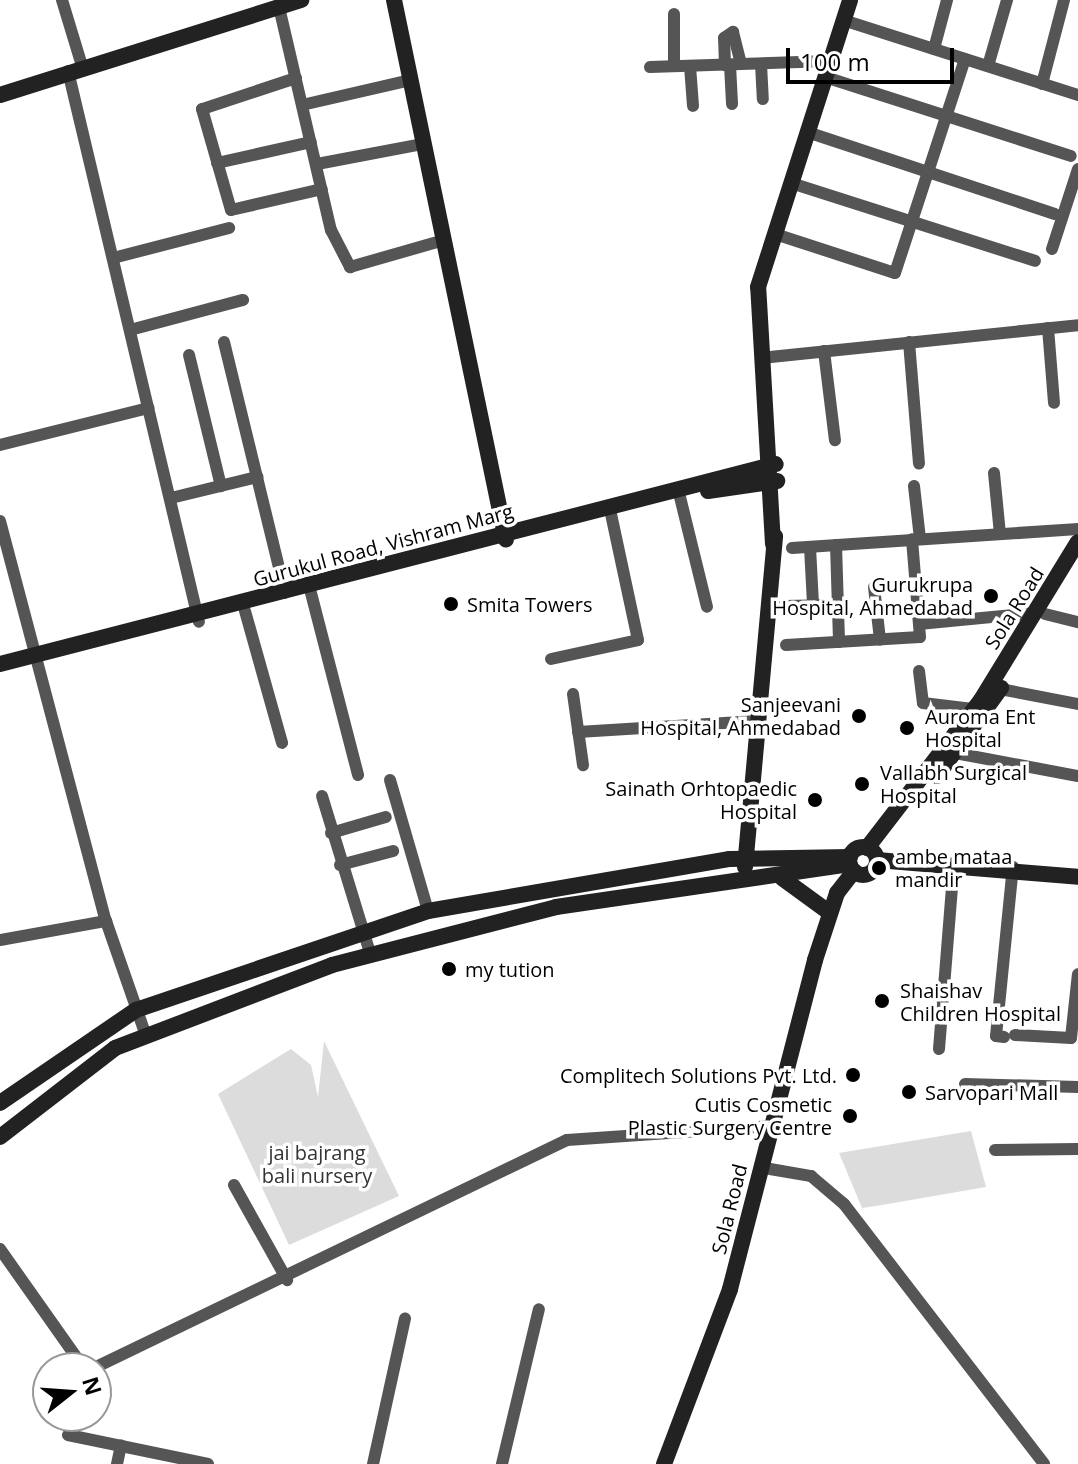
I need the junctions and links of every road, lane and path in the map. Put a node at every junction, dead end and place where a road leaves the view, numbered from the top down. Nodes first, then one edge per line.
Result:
1 (301, 0) edge
2 (394, 0) edge
3 (850, 0) edge
4 (947, 0) edge
5 (1007, 0) edge
6 (1064, 0) edge
7 (66, 1) edge
8 (279, 7) junction
9 (674, 14) dead end
10 (843, 20) junction
11 (934, 49) junction
12 (965, 59) junction
13 (761, 64) junction
14 (732, 65) junction
15 (674, 66) junction
16 (690, 66) junction
17 (988, 66) junction
18 (650, 67) dead end
19 (75, 68) junction
20 (827, 69) junction
21 (296, 78) junction
22 (410, 80) junction
23 (1042, 84) junction
24 (0, 95) edge
25 (1078, 95) edge
26 (763, 99) dead end
27 (732, 104) dead end
28 (302, 105) junction
29 (693, 106) dead end
30 (947, 115) junction
31 (807, 132) junction
32 (311, 142) junction
33 (423, 144) junction
34 (1071, 156) dead end
35 (217, 163) junction
36 (317, 164) junction
37 (930, 171) junction
38 (1077, 175) edge
39 (791, 183) junction
40 (322, 189) junction
41 (1055, 214) dead end
42 (913, 220) junction
43 (229, 228) dead end
44 (775, 234) junction
45 (444, 240) junction
46 (1052, 249) dead end
47 (113, 258) junction
48 (1035, 261) dead end
49 (243, 300) dead end
50 (1078, 325) edge
51 (1048, 328) junction
52 (130, 330) junction
53 (224, 342) dead end
54 (909, 342) junction
55 (824, 351) junction
56 (189, 355) dead end
57 (761, 358) junction
58 (1054, 403) dead end
59 (148, 408) junction
60 (835, 440) dead end
61 (0, 445) edge
62 (919, 464) dead end
63 (772, 473) junction
64 (994, 473) dead end
65 (257, 477) junction
66 (221, 486) junction
67 (914, 486) dead end
68 (680, 497) junction
69 (171, 498) junction
70 (611, 514) junction
71 (0, 521) edge
72 (1078, 529) edge
73 (1000, 534) junction
74 (505, 536) junction
75 (916, 539) junction
76 (1078, 542) edge
77 (836, 545) junction
78 (810, 547) junction
79 (792, 548) dead end
80 (1078, 560) edge
81 (874, 587) dead end
82 (285, 593) junction
83 (311, 593) junction
84 (813, 605) junction
85 (838, 605) junction
86 (783, 606) dead end
87 (707, 607) dead end
88 (245, 611) junction
89 (1040, 614) junction
90 (198, 618) junction
91 (1078, 622) edge
92 (919, 624) junction
93 (880, 640) junction
94 (839, 642) junction
95 (786, 645) dead end
96 (39, 659) junction
97 (551, 659) dead end
98 (0, 664) edge
99 (0, 671) edge
100 (919, 671) dead end
101 (1000, 689) junction
102 (573, 694) dead end
103 (1078, 704) edge
104 (973, 709) junction
105 (757, 721) junction
106 (578, 732) junction
107 (282, 743) dead end
108 (955, 753) junction
109 (583, 765) dead end
110 (358, 775) dead end
111 (1078, 776) edge
112 (390, 780) dead end
113 (322, 796) dead end
114 (386, 817) dead end
115 (331, 833) junction
116 (393, 851) dead end
117 (872, 853) junction
118 (745, 859) junction
119 (954, 863) junction
120 (340, 865) junction
121 (853, 867) junction
122 (1013, 867) junction
123 (1078, 877) edge
124 (782, 878) junction
125 (746, 880) junction
126 (428, 911) junction
127 (830, 913) junction
128 (106, 921) junction
129 (362, 933) junction
130 (0, 940) edge
131 (370, 953) junction
132 (1078, 974) edge
133 (136, 1010) junction
134 (145, 1033) junction
135 (939, 1049) dead end
136 (965, 1084) dead end
137 (1078, 1087) edge
138 (0, 1103) edge
139 (771, 1126) junction
140 (0, 1137) edge
141 (1078, 1149) edge
142 (995, 1150) dead end
143 (770, 1169) junction
144 (234, 1185) dead end
145 (0, 1249) edge
146 (287, 1280) junction
147 (539, 1309) dead end
148 (405, 1318) dead end
149 (73, 1352) edge
150 (112, 1360) edge
151 (68, 1435) dead end
152 (121, 1445) junction
153 (186, 1462) edge
154 (117, 1464) edge
155 (208, 1464) edge
156 (373, 1464) edge
157 (502, 1464) edge
158 (664, 1464) edge
159 (674, 1464) edge
160 (1044, 1464) edge

1 - 8 street
2 - 22 street
3 - 10 street
4 - 11 street
5 - 17 street
6 - 23 street
7 - 19 street
8 - 19 street
8 - 21 street
9 - 15 street
10 - 11 street
10 - 20 street
11 - 12 street
12 - 17 street
12 - 30 street
13 - 14 street
13 - 20 street
13 - 26 street
14 - 16 street
14 - 27 street
15 - 16 street
15 - 18 street
16 - 29 street
17 - 23 street
19 - 24 street
19 - 47 street
20 - 30 street
20 - 31 street
21 - 28 street
21 - 35 street
22 - 28 street
22 - 33 street
23 - 25 street
28 - 32 street
30 - 34 street
30 - 37 street
31 - 37 street
31 - 39 street
32 - 35 street
32 - 36 street
33 - 36 street
33 - 45 street
35 - 40 street
36 - 40 street
37 - 41 street
37 - 42 street
38 - 46 street
39 - 42 street
39 - 44 street
40 - 45 street
42 - 44 street
42 - 48 street
43 - 47 street
44 - 57 street
45 - 74 street
47 - 52 street
49 - 52 street
50 - 51 street
51 - 54 street
51 - 58 street
52 - 59 street
53 - 65 street
54 - 55 street
54 - 62 street
55 - 57 street
55 - 60 street
56 - 66 street
57 - 63 street
59 - 61 street
59 - 69 street
63 - 68 street, Gurukul Road, Vishram Marg
63 - 74 street, Gurukul Road, Vishram Marg
63 - 105 street
64 - 73 street
65 - 66 street
65 - 82 street
66 - 69 street
67 - 75 street
68 - 70 street, Gurukul Road, Vishram Marg
68 - 87 street
69 - 90 street
70 - 74 street, Gurukul Road, Vishram Marg
70 - 97 street
71 - 96 street
72 - 73 street
73 - 75 street
74 - 82 street, Gurukul Road, Vishram Marg
74 - 83 street, Gurukul Road, Vishram Marg
75 - 77 street
75 - 92 street
76 - 89 street, Sola Road
77 - 78 street
77 - 85 street
78 - 79 street
78 - 84 street
80 - 89 street, Sola Road
81 - 93 street
82 - 90 street, Gurukul Road, Vishram Marg
83 - 88 street, Gurukul Road, Vishram Marg
83 - 110 street
84 - 85 street
84 - 86 street
85 - 94 street
88 - 90 street, Gurukul Road, Vishram Marg
88 - 107 street
89 - 91 street
89 - 92 street
89 - 101 street, Sola Road
89 - 104 street, Sola Road
90 - 96 street, Gurukul Road, Vishram Marg
92 - 93 street
93 - 94 street
94 - 95 street
96 - 98 street, Gurukul Road, Vishram Marg
96 - 99 street, Gurukul Road, Vishram Marg
96 - 128 street
100 - 104 street
101 - 103 street
101 - 108 street, Sola Road
102 - 106 street
104 - 117 street, Sola Road
105 - 106 street
105 - 118 street
106 - 109 street
108 - 111 street
108 - 117 street, Sola Road
112 - 126 street
113 - 115 street
114 - 115 street
115 - 120 street
116 - 120 street
117 - 119 street
117 - 121 street
117 - 121 street
118 - 121 street
118 - 125 street
118 - 126 street
119 - 122 street
119 - 135 street
120 - 129 street
121 - 124 street
121 - 127 street, Sola Road
121 - 143 street, Sola Road
122 - 123 street
122 - 132 street
124 - 125 street
124 - 127 street
125 - 131 street
126 - 129 street
127 - 139 street, Sola Road
128 - 130 street
128 - 133 street
129 - 131 street
129 - 133 street
131 - 134 street
133 - 134 street
133 - 138 street
134 - 140 street
136 - 137 street
139 - 146 street
139 - 158 street, Sola Road
141 - 142 street
143 - 159 street, Sola Road
143 - 160 street
144 - 146 street
145 - 149 street
146 - 150 street
147 - 157 street
148 - 156 street
151 - 152 street
152 - 153 street
152 - 154 street
153 - 155 street

